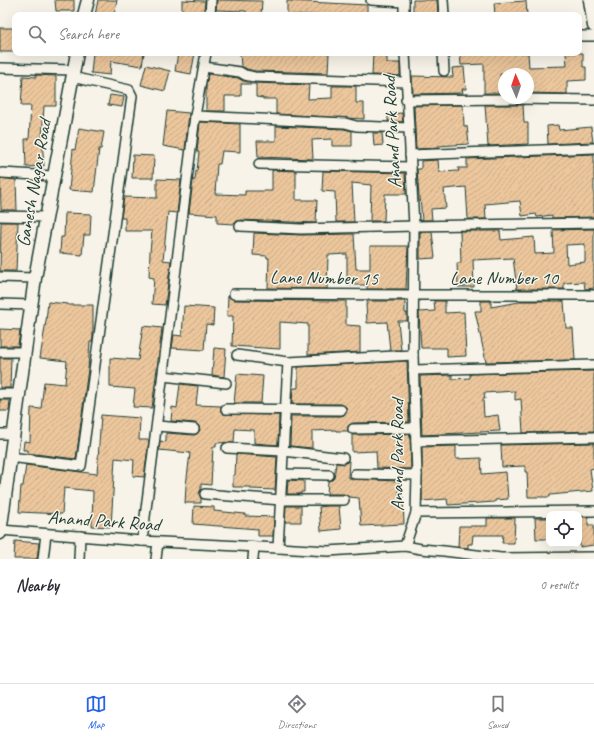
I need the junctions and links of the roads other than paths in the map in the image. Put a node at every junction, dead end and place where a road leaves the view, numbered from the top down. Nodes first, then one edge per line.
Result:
1 (88, 0) edge
2 (211, 0) edge
3 (371, 0) edge
4 (443, 0) edge
5 (590, 0) edge
6 (404, 1) edge
7 (85, 12) edge
8 (210, 12) edge
9 (404, 12) edge
10 (444, 12) edge
11 (594, 26) edge
12 (582, 36) edge
13 (594, 36) edge
14 (75, 56) edge
15 (206, 56) edge
16 (405, 56) edge
17 (443, 56) edge
18 (204, 67) junction
19 (0, 68) edge
20 (444, 71) dead end
21 (72, 74) junction
22 (406, 82) junction
23 (406, 100) junction
24 (594, 100) edge
25 (195, 116) junction
26 (409, 128) junction
27 (594, 148) edge
28 (410, 154) junction
29 (259, 164) dead end
30 (411, 167) junction
31 (2, 173) dead end
32 (53, 176) junction
33 (0, 216) edge
34 (46, 217) junction
35 (594, 223) edge
36 (240, 226) dead end
37 (414, 226) junction
38 (0, 277) edge
39 (35, 278) junction
40 (234, 294) dead end
41 (414, 295) junction
42 (594, 295) edge
43 (0, 304) edge
44 (31, 305) junction
45 (0, 352) edge
46 (24, 352) junction
47 (237, 355) dead end
48 (413, 355) junction
49 (288, 362) junction
50 (594, 365) edge
51 (413, 370) junction
52 (163, 376) junction
53 (226, 383) dead end
54 (0, 394) edge
55 (18, 394) junction
56 (226, 408) dead end
57 (286, 409) junction
58 (341, 410) dead end
59 (157, 426) junction
60 (415, 428) junction
61 (194, 429) dead end
62 (353, 429) dead end
63 (0, 434) edge
64 (13, 434) junction
65 (594, 437) edge
66 (416, 441) junction
67 (226, 448) dead end
68 (284, 451) junction
69 (10, 456) junction
70 (343, 458) dead end
71 (4, 473) edge
72 (283, 474) junction
73 (355, 474) dead end
74 (329, 475) dead end
75 (417, 475) junction
76 (205, 494) dead end
77 (281, 500) junction
78 (344, 500) dead end
79 (594, 511) edge
80 (416, 513) junction
81 (0, 530) edge
82 (0, 533) edge
83 (46, 534) junction
84 (80, 536) junction
85 (142, 541) junction
86 (158, 542) junction
87 (404, 546) junction
88 (254, 547) junction
89 (278, 548) junction
90 (328, 555) edge
91 (444, 555) edge
92 (594, 557) edge
93 (501, 558) edge
94 (43, 559) edge
95 (79, 559) edge
96 (156, 559) edge
97 (253, 559) edge

1 - 7 street
2 - 8 street
3 - 6 street
4 - 10 street
5 - 11 street
6 - 9 street
12 - 13 street
14 - 21 street, Ganesh Nagar Road
15 - 18 street
16 - 22 street, Anand Park Road
17 - 20 street
18 - 22 street
18 - 25 street
19 - 21 street
21 - 32 street, Ganesh Nagar Road
21 - 69 street
22 - 23 street, Anand Park Road
23 - 24 street
23 - 26 street, Anand Park Road
25 - 26 street
25 - 52 street
26 - 28 street, Anand Park Road
27 - 28 street
28 - 30 street, Anand Park Road
29 - 30 street
30 - 37 street, Anand Park Road
31 - 32 street
32 - 34 street, Ganesh Nagar Road
33 - 34 street
34 - 39 street, Ganesh Nagar Road
35 - 37 street
36 - 37 street
37 - 41 street, Anand Park Road
38 - 39 street
39 - 44 street, Ganesh Nagar Road
40 - 41 street, Lane Number 15
41 - 42 street, Lane Number 10
41 - 48 street, Anand Park Road
43 - 44 street
44 - 46 street, Ganesh Nagar Road
45 - 46 street
46 - 55 street, Ganesh Nagar Road
47 - 49 street
48 - 49 street
48 - 51 street, Anand Park Road
49 - 57 street
50 - 51 street
51 - 60 street, Anand Park Road
52 - 53 street
52 - 59 street
54 - 55 street
55 - 64 street, Ganesh Nagar Road
56 - 57 street
57 - 58 street
57 - 68 street
59 - 61 street
59 - 85 street
60 - 62 street
60 - 66 street, Anand Park Road
63 - 64 street
64 - 69 street, Ganesh Nagar Road
65 - 66 street
66 - 75 street, Anand Park Road
67 - 68 street
68 - 70 street
68 - 72 street
69 - 71 street, Ganesh Nagar Road
71 - 81 street, Ganesh Nagar Road
72 - 74 street
72 - 77 street
73 - 75 street
75 - 80 street, Anand Park Road
76 - 77 street
77 - 78 street
77 - 89 street
79 - 80 street
80 - 87 street, Anand Park Road
81 - 82 street, Ganesh Nagar Road
81 - 83 street, Anand Park Road
83 - 84 street, Anand Park Road
83 - 94 street
84 - 85 street, Anand Park Road
84 - 95 street
85 - 86 street, Anand Park Road
86 - 88 street, Anand Park Road
86 - 96 street
87 - 90 street, Anand Park Road
87 - 91 street
88 - 89 street, Anand Park Road
88 - 97 street
89 - 90 street, Anand Park Road
91 - 93 street
92 - 93 street

